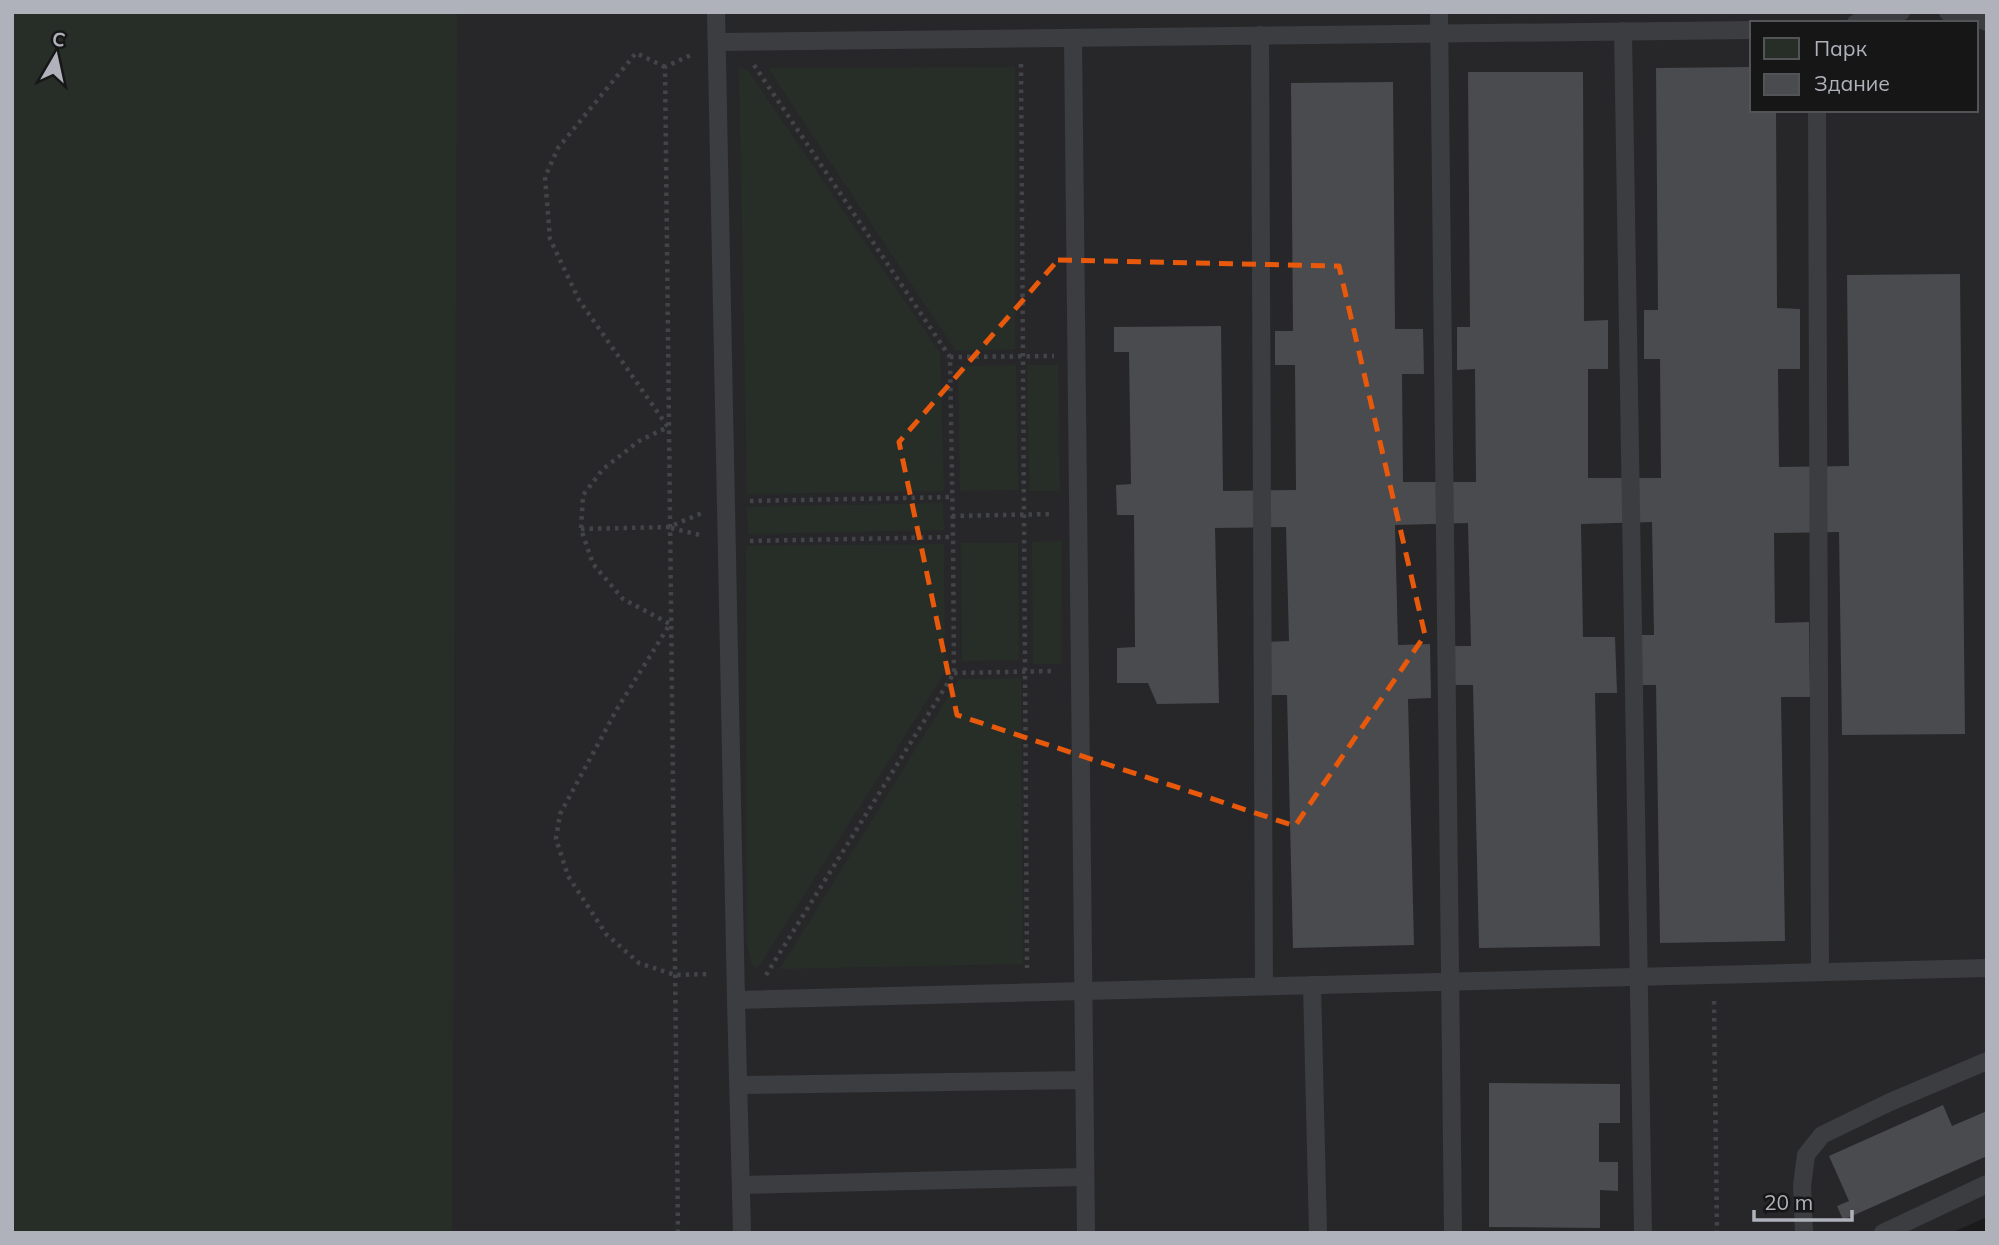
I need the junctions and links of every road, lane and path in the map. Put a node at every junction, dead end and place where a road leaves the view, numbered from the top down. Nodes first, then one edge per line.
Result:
1 (716, 12) edge
2 (1439, 12) edge
3 (1900, 12) edge
4 (1948, 12) edge
5 (1861, 21) edge
6 (1987, 22) edge
7 (1750, 30) edge
8 (1623, 31) junction
9 (1440, 33) junction
10 (1260, 36) junction
11 (1021, 38) junction
12 (1073, 38) junction
13 (738, 41) junction
14 (717, 42) junction
15 (665, 67) junction
16 (1817, 112) edge
17 (1076, 356) junction
18 (950, 357) junction
19 (1023, 357) junction
20 (668, 427) junction
21 (952, 497) junction
22 (726, 502) junction
23 (1078, 513) junction
24 (1024, 514) junction
25 (952, 516) junction
26 (669, 527) junction
27 (581, 529) junction
28 (953, 537) junction
29 (727, 541) junction
30 (670, 624) junction
31 (1025, 672) junction
32 (954, 673) junction
33 (1987, 968) edge
34 (1820, 972) junction
35 (736, 973) junction
36 (675, 975) junction
37 (1714, 975) junction
38 (1639, 977) junction
39 (1451, 982) junction
40 (1312, 985) junction
41 (1264, 986) junction
42 (1083, 991) junction
43 (1027, 992) junction
44 (743, 1000) junction
45 (1987, 1061) edge
46 (1084, 1080) junction
47 (738, 1085) junction
48 (1085, 1177) junction
49 (1987, 1184) edge
50 (741, 1185) junction
51 (678, 1233) edge
52 (742, 1233) edge
53 (1086, 1233) edge
54 (1318, 1233) edge
55 (1453, 1233) edge
56 (1643, 1233) edge
57 (1717, 1233) edge
58 (1804, 1233) edge
59 (1883, 1233) edge

1 - 14 lane
2 - 9 lane
3 - 5 lane
4 - 6 lane
7 - 8 lane
8 - 9 lane
8 - 38 lane
9 - 10 lane
9 - 39 lane
10 - 12 lane
10 - 41 lane
11 - 12 lane
11 - 13 lane
11 - 19 path
12 - 17 lane
13 - 14 lane
13 - 18 path
14 - 15 path
14 - 22 lane
15 - 20 path
15 - 20 path
16 - 34 lane
17 - 19 path
17 - 23 lane
18 - 19 path
18 - 21 path
19 - 24 path
20 - 26 path
20 - 27 path
21 - 22 path
21 - 25 path
22 - 26 path
22 - 29 lane
23 - 24 path
23 - 42 lane
24 - 25 path
24 - 31 path
25 - 28 path
26 - 27 path
26 - 29 path
26 - 30 path
27 - 30 path
28 - 29 path
28 - 32 path
29 - 35 lane
30 - 36 path
30 - 36 path
31 - 32 path
31 - 43 path
32 - 44 path
33 - 34 lane
34 - 37 lane
35 - 36 path
35 - 44 lane
36 - 51 path
37 - 38 lane
37 - 57 path
38 - 39 lane
38 - 56 lane
39 - 40 lane
39 - 55 lane
40 - 41 lane
40 - 54 lane
41 - 42 lane
42 - 43 lane
42 - 46 lane
43 - 44 lane
44 - 47 lane
45 - 58 lane
46 - 47 lane
46 - 48 lane
47 - 50 lane
48 - 50 lane
48 - 53 lane
49 - 59 lane
50 - 52 lane

